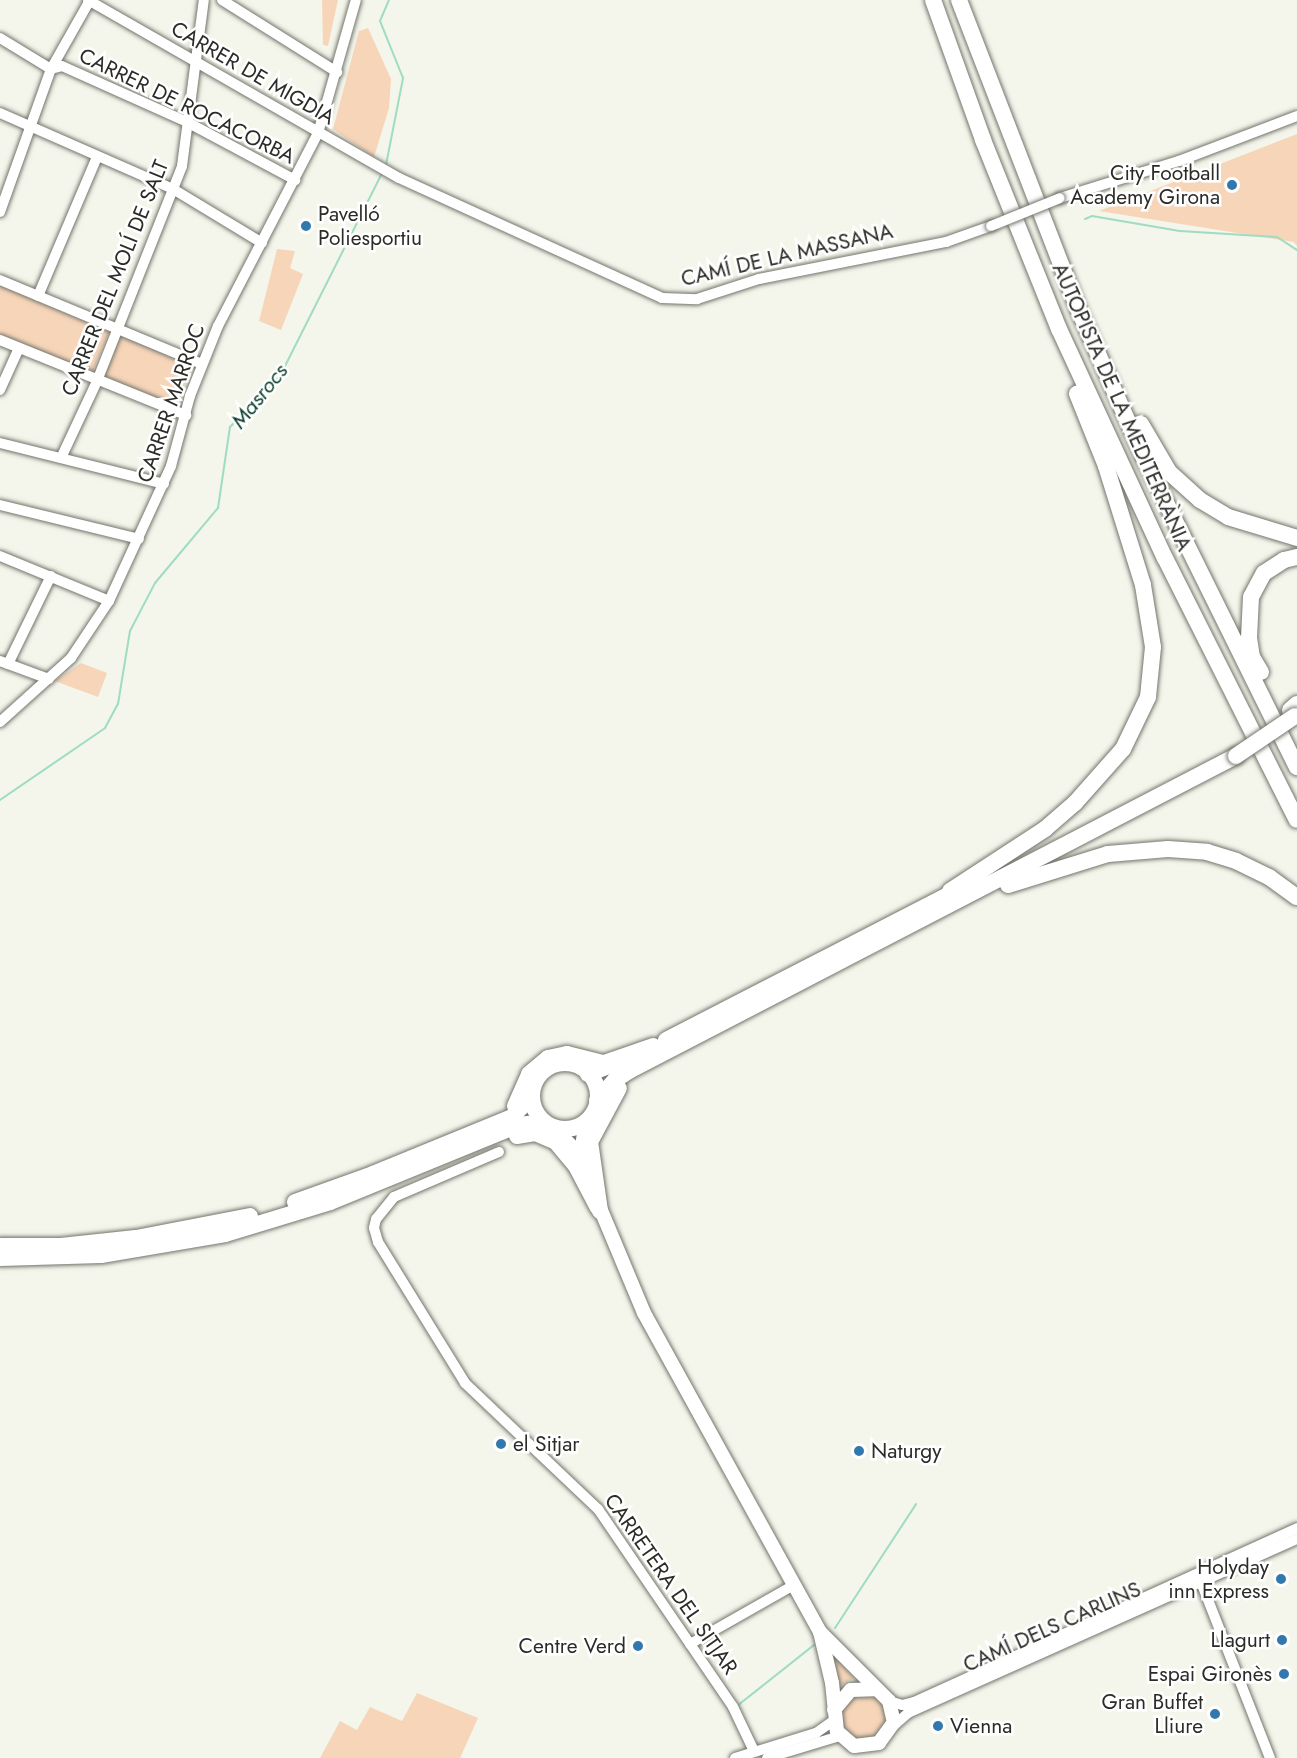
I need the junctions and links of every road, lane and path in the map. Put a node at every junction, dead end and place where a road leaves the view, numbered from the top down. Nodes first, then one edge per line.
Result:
1 (89, 0) edge
2 (204, 0) edge
3 (222, 0) edge
4 (356, 0) edge
5 (933, 0) edge
6 (959, 0) edge
7 (0, 38) edge
8 (197, 65) junction
9 (51, 69) junction
10 (337, 72) junction
11 (0, 113) edge
12 (1297, 116) edge
13 (187, 122) junction
14 (30, 129) junction
15 (318, 133) junction
16 (97, 157) junction
17 (399, 178) joint
18 (295, 180) junction
19 (173, 189) junction
20 (0, 212) edge
21 (1042, 220) junction
22 (262, 243) junction
23 (0, 280) edge
24 (38, 296) junction
25 (117, 329) junction
26 (1059, 329) junction
27 (0, 340) edge
28 (19, 348) junction
29 (202, 364) junction
30 (97, 381) junction
31 (0, 390) edge
32 (186, 415) junction
33 (0, 443) edge
34 (61, 458) junction
35 (164, 483) junction
36 (0, 505) edge
37 (139, 538) junction
38 (1297, 538) edge
39 (0, 556) edge
40 (1297, 557) edge
41 (51, 576) junction
42 (109, 601) junction
43 (4, 662) edge
44 (49, 678) junction
45 (1295, 711) edge
46 (0, 722) edge
47 (1297, 743) edge
48 (1297, 767) edge
49 (1297, 820) edge
50 (1297, 897) edge
51 (924, 914) junction
52 (708, 1031) junction
53 (653, 1046) junction
54 (588, 1074) junction
55 (532, 1096) junction
56 (597, 1100) junction
57 (586, 1121) junction
58 (548, 1124) junction
59 (485, 1127) junction
60 (499, 1152) dead end
61 (422, 1167) junction
62 (600, 1211) junction
63 (0, 1246) edge
64 (0, 1258) edge
65 (1297, 1528) edge
66 (1297, 1539) edge
67 (1201, 1582) junction
68 (794, 1585) junction
69 (820, 1632) junction
70 (690, 1644) junction
71 (877, 1690) junction
72 (889, 1701) junction
73 (834, 1715) junction
74 (892, 1727) junction
75 (840, 1736) junction
76 (879, 1743) junction
77 (857, 1747) junction
78 (754, 1751) junction
79 (735, 1758) edge
80 (767, 1758) edge
81 (867, 1758) edge
82 (877, 1758) edge
83 (1270, 1758) edge

1 - 8 street, CARRER DE MIGDIA
1 - 9 street
2 - 8 street, CARRER DEL MOLÍ DE SALT
3 - 10 street
4 - 10 street, CARRER MARROC
5 - 26 highway, AUTOPISTA DE LA MEDITERRÀNIA
6 - 21 highway, AUTOPISTA DE LA MEDITERRÀNIA
7 - 9 street, CARRER DE ROCACORBA
8 - 13 street, CARRER DEL MOLÍ DE SALT
8 - 15 street, CARRER DE MIGDIA
9 - 13 street, CARRER DE ROCACORBA
9 - 14 street
10 - 15 street, CARRER MARROC
11 - 14 street
12 - 17 street, CAMÍ DE LA MASSANA, bridge
13 - 18 street, CARRER DE ROCACORBA
13 - 19 street, CARRER DEL MOLÍ DE SALT
14 - 16 street
14 - 20 street
15 - 17 street, CARRER DE MIGDIA
15 - 18 street, CARRER MARROC
16 - 19 street
16 - 24 street
18 - 22 street, CARRER MARROC
19 - 22 street
19 - 25 street, CARRER DEL MOLÍ DE SALT
21 - 38 highway
21 - 48 highway, AUTOPISTA DE LA MEDITERRÀNIA
22 - 29 street, CARRER MARROC
23 - 24 street
24 - 25 street
25 - 29 street
25 - 30 street, CARRER DEL MOLÍ DE SALT
26 - 49 highway, AUTOPISTA DE LA MEDITERRÀNIA
26 - 51 highway
27 - 28 street
28 - 30 street
28 - 31 street
29 - 32 street, CARRER MARROC
30 - 32 street
30 - 34 street, CARRER DEL MOLÍ DE SALT
32 - 35 street, CARRER MARROC
33 - 34 street
34 - 35 street
35 - 37 street, CARRER MARROC
36 - 37 street
37 - 42 street, CARRER MARROC
39 - 41 street
40 - 47 highway
41 - 42 street
41 - 43 street
42 - 44 street, CARRER MARROC
43 - 44 street
44 - 46 street, CARRER MARROC
45 - 51 highway
50 - 51 highway
51 - 52 highway
51 - 53 highway
52 - 56 highway
52 - 62 highway
53 - 54 highway
53 - 59 highway
54 - 55 highway
54 - 56 highway
55 - 58 highway
55 - 59 highway
56 - 57 highway
57 - 58 highway
57 - 62 main road
58 - 61 highway
58 - 62 main road
59 - 63 highway
60 - 70 street, CARRETERA DEL SITJAR
61 - 62 highway
61 - 64 highway
62 - 68 main road
65 - 72 street, CAMÍ DELS CARLINS
66 - 67 street, CAMÍ DELS CARLINS
67 - 74 street, CAMÍ DELS CARLINS
67 - 83 street
68 - 69 main road
68 - 70 street
69 - 71 main road
69 - 73 main road
70 - 78 street, CARRETERA DEL SITJAR
71 - 72 main road
71 - 73 main road
72 - 74 main road
73 - 75 main road
73 - 78 street
74 - 76 main road
75 - 77 main road
75 - 80 street
76 - 77 main road
76 - 82 main road
77 - 81 main road
78 - 79 street

